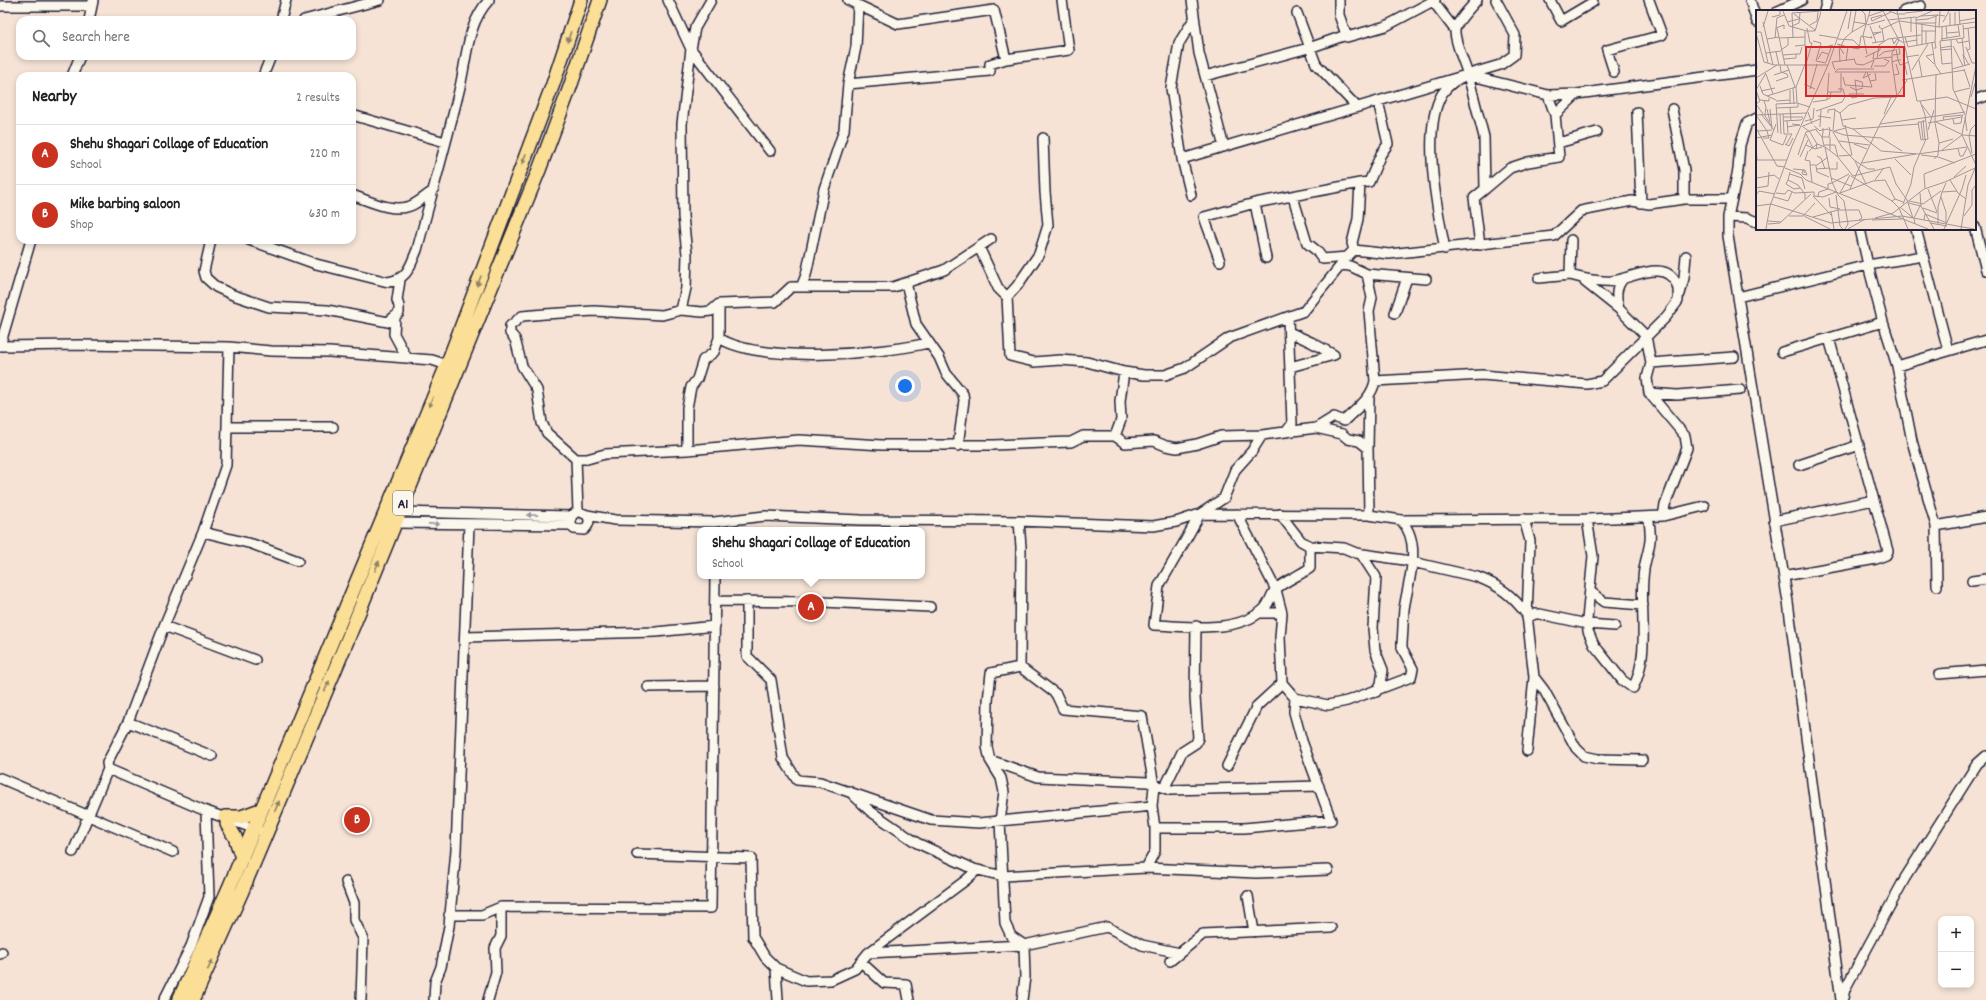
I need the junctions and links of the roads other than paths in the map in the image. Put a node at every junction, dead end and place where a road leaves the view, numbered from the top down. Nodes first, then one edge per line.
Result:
1 (286, 0) edge
2 (380, 0) edge
3 (489, 0) edge
4 (581, 0) edge
5 (600, 0) edge
6 (668, 0) edge
7 (711, 0) edge
8 (848, 0) edge
9 (1062, 0) edge
10 (1192, 0) edge
11 (1339, 0) edge
12 (1433, 0) edge
13 (1477, 0) edge
14 (1496, 0) edge
15 (1550, 0) edge
16 (1649, 0) edge
17 (1750, 0) edge
18 (1802, 0) edge
19 (1827, 0) edge
20 (1593, 2) dead end
21 (93, 3) edge
22 (858, 5) junction
23 (0, 6) edge
24 (1921, 6) edge
25 (1780, 10) edge
26 (1824, 10) edge
27 (1907, 10) edge
28 (1297, 13) dead end
29 (90, 16) edge
30 (282, 16) edge
31 (319, 16) edge
32 (1756, 18) edge
33 (1194, 19) junction
34 (1455, 30) junction
35 (1346, 36) junction
36 (1312, 47) junction
37 (691, 49) junction
38 (1006, 59) junction
39 (78, 60) edge
40 (269, 60) edge
41 (1756, 70) edge
42 (74, 72) edge
43 (265, 72) edge
44 (1614, 72) dead end
45 (1468, 75) junction
46 (1205, 76) junction
47 (848, 84) junction
48 (1577, 94) junction
49 (1548, 96) junction
50 (1986, 96) edge
51 (1976, 100) edge
52 (1378, 101) junction
53 (1357, 107) junction
54 (1672, 109) dead end
55 (1637, 112) dead end
56 (356, 115) edge
57 (1555, 115) junction
58 (1756, 118) edge
59 (1597, 132) dead end
60 (1043, 138) dead end
61 (445, 142) junction
62 (1558, 143) junction
63 (1224, 147) junction
64 (770, 151) dead end
65 (1182, 159) junction
66 (1360, 183) junction
67 (1486, 188) junction
68 (432, 192) junction
69 (1191, 195) dead end
70 (356, 196) edge
71 (1293, 197) junction
72 (1684, 199) junction
73 (1732, 199) junction
74 (1255, 203) junction
75 (1641, 203) junction
76 (1728, 217) junction
77 (1756, 222) edge
78 (1860, 230) edge
79 (1916, 230) edge
80 (1976, 230) edge
81 (991, 238) dead end
82 (1571, 240) dead end
83 (30, 244) edge
84 (210, 244) edge
85 (260, 244) edge
86 (1480, 245) junction
87 (979, 247) junction
88 (1444, 248) junction
89 (1354, 250) junction
90 (1686, 256) dead end
91 (1923, 256) junction
92 (1266, 258) dead end
93 (1220, 261) dead end
94 (1868, 265) junction
95 (1986, 270) edge
96 (1367, 274) junction
97 (1570, 275) junction
98 (1407, 278) junction
99 (1539, 278) dead end
100 (1579, 278) junction
101 (1624, 278) junction
102 (1426, 279) dead end
103 (400, 280) junction
104 (906, 283) junction
105 (802, 286) junction
106 (1007, 297) junction
107 (1738, 297) junction
108 (1678, 301) junction
109 (719, 304) junction
110 (1620, 309) junction
111 (681, 310) junction
112 (1395, 313) dead end
113 (395, 318) junction
114 (1288, 318) junction
115 (1883, 322) junction
116 (1288, 332) junction
117 (1646, 336) junction
118 (719, 338) junction
119 (1828, 338) junction
120 (1986, 340) edge
121 (928, 343) junction
122 (0, 346) edge
123 (229, 347) junction
124 (1948, 350) junction
125 (1782, 352) dead end
126 (1734, 357) dead end
127 (407, 358) junction
128 (1651, 363) junction
129 (447, 365) junction
130 (1897, 366) junction
131 (1290, 367) junction
132 (1124, 372) junction
133 (1375, 380) junction
134 (1740, 390) dead end
135 (1648, 393) junction
136 (1369, 397) junction
137 (228, 427) junction
138 (333, 427) dead end
139 (1316, 428) junction
140 (1286, 432) junction
141 (1262, 435) junction
142 (1115, 436) junction
143 (1859, 445) junction
144 (958, 446) junction
145 (1368, 448) junction
146 (687, 450) junction
147 (576, 458) junction
148 (1799, 465) dead end
149 (1874, 500) junction
150 (1704, 506) dead end
151 (1200, 514) junction
152 (1237, 514) junction
153 (1280, 514) junction
154 (588, 515) junction
155 (1369, 515) junction
156 (1663, 516) junction
157 (397, 517) junction
158 (1648, 517) junction
159 (1986, 517) edge
160 (574, 518) junction
161 (1587, 518) junction
162 (1524, 519) junction
163 (615, 520) junction
164 (1401, 520) junction
165 (1774, 520) junction
166 (1019, 521) junction
167 (469, 525) junction
168 (588, 526) junction
169 (714, 526) edge
170 (1936, 526) junction
171 (203, 532) junction
172 (1310, 546) junction
173 (1361, 554) junction
174 (298, 561) dead end
175 (1413, 562) junction
176 (1784, 576) junction
177 (715, 579) edge
178 (1986, 579) edge
179 (1972, 581) dead end
180 (1937, 586) dead end
181 (1276, 590) junction
182 (1590, 592) junction
183 (715, 601) junction
184 (748, 602) junction
185 (1643, 605) junction
186 (930, 607) dead end
187 (1258, 613) junction
188 (1282, 613) junction
189 (1527, 616) junction
190 (1587, 624) junction
191 (164, 626) junction
192 (715, 626) junction
193 (1196, 626) junction
194 (1615, 626) dead end
195 (465, 637) junction
196 (254, 660) dead end
197 (1020, 667) junction
198 (1986, 670) edge
199 (1939, 674) dead end
200 (1534, 677) junction
201 (1282, 684) junction
202 (714, 686) junction
203 (648, 687) dead end
204 (1376, 692) junction
205 (1295, 698) junction
206 (128, 722) junction
207 (1527, 751) dead end
208 (212, 756) dead end
209 (1986, 756) edge
210 (990, 760) junction
211 (1642, 760) dead end
212 (1227, 766) dead end
213 (108, 769) junction
214 (0, 778) edge
215 (1153, 783) junction
216 (1320, 786) junction
217 (1165, 787) junction
218 (849, 792) junction
219 (1152, 806) junction
220 (260, 810) junction
221 (209, 812) junction
222 (88, 817) junction
223 (226, 821) junction
224 (1000, 821) junction
225 (1156, 828) junction
226 (258, 834) junction
227 (73, 852) dead end
228 (173, 852) dead end
229 (637, 854) dead end
230 (712, 857) junction
231 (242, 858) junction
232 (1146, 868) junction
233 (977, 870) junction
234 (1328, 870) dead end
235 (1003, 876) junction
236 (346, 882) dead end
237 (1248, 896) dead end
238 (501, 907) junction
239 (449, 915) junction
240 (1332, 928) dead end
241 (1254, 932) junction
242 (1024, 945) junction
243 (868, 953) junction
244 (1180, 953) junction
245 (1170, 961) dead end
246 (861, 962) junction
247 (776, 968) junction
248 (164, 1000) edge
249 (179, 1000) edge
250 (193, 1000) edge
251 (361, 1000) edge
252 (434, 1000) edge
253 (488, 1000) edge
254 (778, 1000) edge
255 (909, 1000) edge
256 (1022, 1000) edge
257 (1842, 1000) edge

1 - 30 street
2 - 31 street
3 - 61 street
4 -> 129 highway, A1
5 - 157 highway, A1
6 - 37 street
7 - 37 street
8 - 22 street
9 - 38 street
10 - 33 street
11 - 35 street
12 - 34 street
12 - 35 street
13 - 34 street
14 - 45 street
15 - 20 street
16 - 44 street
17 - 32 street
18 - 25 street
19 - 26 street
21 - 23 street
21 - 29 street
22 - 38 street
22 - 47 street
24 - 27 street
28 - 36 street
33 - 46 street
33 - 65 street
34 - 45 street
35 - 36 street
36 - 46 street
36 - 53 street
37 - 64 street
37 - 111 street
38 - 47 street
39 - 42 street
40 - 43 street
41 - 48 street
45 - 49 street
45 - 52 street
45 - 67 street
45 - 88 street
46 - 63 street
47 - 105 street
48 - 49 street
48 - 57 street
49 - 57 street
50 - 51 street
52 - 53 street
52 - 66 street
53 - 63 street
54 - 72 street
55 - 75 street
56 - 61 street
57 - 62 street
58 - 73 street
59 - 62 street
60 - 106 street
61 - 68 street
62 - 67 street
63 - 65 street
65 - 69 street
66 - 71 street
66 - 89 street
67 - 86 street
68 - 70 street
68 - 103 street
71 - 74 street
71 - 89 street
72 - 73 street
72 - 75 street
73 - 76 street
74 - 92 street
74 - 93 street
75 - 86 street
76 - 77 street
76 - 107 street
78 - 94 street
79 - 91 street
80 - 95 street
81 - 87 street
82 - 97 street
83 - 122 street
84 - 113 street
85 - 103 street
86 - 88 street
87 - 104 street
87 - 106 street
88 - 89 street
90 - 108 street
91 - 94 street
91 - 124 street
94 - 107 street
94 - 115 street
96 - 98 street
96 - 114 street
96 - 133 street
97 - 99 street
97 - 100 street
98 - 102 street
98 - 112 street
100 - 101 street
100 - 110 street
101 - 108 street
101 - 110 street
103 - 113 street
104 - 105 street
104 - 121 street
105 - 109 street
106 - 132 street
107 - 165 street
108 - 117 street
109 - 111 street
109 - 118 street
110 - 117 street
111 - 147 street
113 - 127 street
114 - 116 street
114 - 132 street
115 - 119 street
115 - 130 street
116 - 131 street
116 - 131 street
117 - 128 street
117 - 133 street
118 - 121 street
118 - 146 street
119 - 125 street
119 - 143 street
120 - 124 street
121 - 144 street
122 - 123 street
123 - 127 street
123 - 137 street
124 - 130 street
126 - 128 street
127 - 129 street
128 - 135 street
129 -> 220 highway, A1
130 - 170 street
131 - 140 street
132 - 142 street
133 - 136 street
134 - 135 street
135 - 156 street
136 - 139 street
136 - 145 street
137 - 138 street
137 - 171 street
139 - 140 street
139 - 145 street
140 - 141 street
141 - 142 street
141 - 151 street
142 - 144 street
143 - 148 street
143 - 149 street
144 - 146 street
145 - 155 street
146 - 147 street
147 - 160 street
149 - 165 street
149 - 176 street
150 - 156 street
151 - 152 street
151 - 166 street
151 - 193 street
152 - 153 street
152 - 181 street
153 - 155 street
153 - 172 street
154 - 160 street
154 - 163 street
154 - 168 street
155 - 164 street
156 - 158 street
160 -> 157 street
157 -> 167 street
226 -> 157 highway, A1
158 - 161 street
158 - 185 street
159 - 170 street
160 - 167 street
160 - 168 street
161 - 162 street
161 - 182 street
162 - 164 street
162 - 189 street
163 - 168 street
163 - 169 street
164 - 175 street
165 - 176 street
166 - 169 street
166 - 197 street
167 - 195 street
170 - 180 street
171 - 174 street
171 - 191 street
172 - 173 street
172 - 181 street
173 - 175 street
173 - 204 street
175 - 189 street
175 - 204 street
176 - 257 street
177 - 183 street
178 - 179 street
181 - 187 street
181 - 188 street
182 - 185 street
182 - 190 street
183 - 184 street
183 - 192 street
184 - 186 street
184 - 218 street
185 - 190 street
187 - 188 street
187 - 193 street
188 - 201 street
189 - 190 street
189 - 200 street
190 - 194 street
191 - 196 street
191 - 206 street
192 - 195 street
192 - 202 street
193 - 217 street
195 - 239 street
197 - 210 street
197 - 215 street
198 - 199 street
200 - 207 street
200 - 211 street
201 - 205 street
201 - 212 street
202 - 203 street
202 - 230 street
204 - 205 street
205 - 216 street
206 - 208 street
206 - 213 street
209 - 257 street
210 - 215 street
210 - 224 street
213 - 221 street
213 - 222 street
214 - 222 street
215 - 217 street
215 - 219 street
216 - 217 street
216 - 225 street
218 - 224 street
218 - 233 street
219 - 224 street
219 - 225 street
220 - 223 highway
220 - 226 highway, A1
221 - 223 street
221 - 248 street
222 - 227 street
222 - 228 street
223 - 226 street
223 - 231 highway
224 - 235 street
225 - 232 street
226 - 231 highway, A1
250 -> 226 highway, A1
229 - 230 street
230 - 238 street
230 - 247 street
231 - 249 highway, A1
232 - 234 street
232 - 235 street
233 - 235 street
233 - 243 street
235 - 242 street
236 - 251 street
237 - 241 street
238 - 239 street
238 - 253 street
239 - 252 street
240 - 241 street
241 - 244 street
242 - 243 street
242 - 244 street
242 - 256 street
243 - 246 street
244 - 245 street
246 - 247 street
246 - 255 street
247 - 254 street

